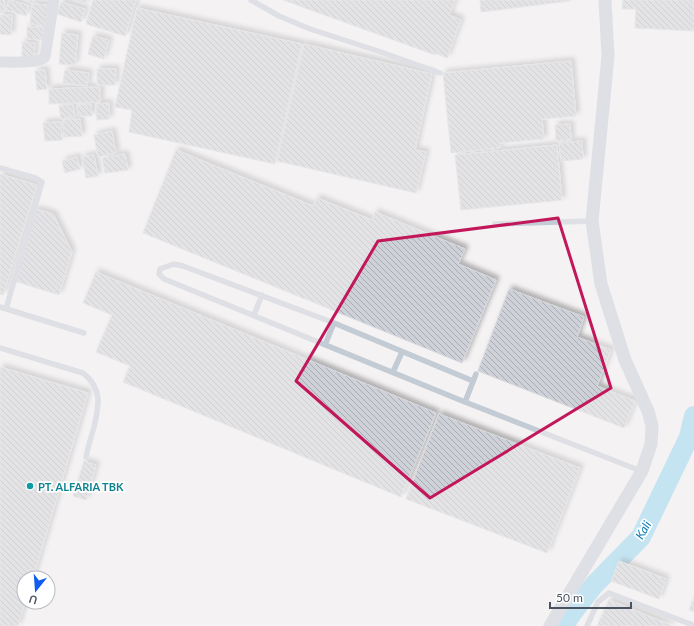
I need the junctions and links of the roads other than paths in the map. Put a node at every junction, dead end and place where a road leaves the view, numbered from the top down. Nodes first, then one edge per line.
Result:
1 (54, 0) edge
2 (251, 0) edge
3 (605, 0) edge
4 (0, 62) edge
5 (440, 73) dead end
6 (0, 168) edge
7 (592, 221) junction
8 (495, 224) dead end
9 (262, 295) junction
10 (3, 308) edge
11 (254, 315) junction
12 (334, 323) junction
13 (84, 333) dead end
14 (325, 345) junction
15 (0, 348) edge
16 (402, 352) junction
17 (393, 372) junction
18 (476, 374) dead end
19 (473, 381) junction
20 (465, 402) junction
21 (86, 457) dead end
22 (642, 471) junction
23 (693, 625) edge
24 (550, 626) edge
25 (588, 626) edge

1 - 4 street
2 - 5 lane
3 - 7 street
6 - 10 lane
7 - 8 lane
7 - 22 street
9 - 11 lane
9 - 11 lane
9 - 12 lane
10 - 13 lane
11 - 14 lane
12 - 14 lane
12 - 16 lane
14 - 17 lane
15 - 21 lane
16 - 17 lane
16 - 19 lane
17 - 20 lane
18 - 19 lane
19 - 20 lane
20 - 22 lane
22 - 24 street
23 - 25 lane

